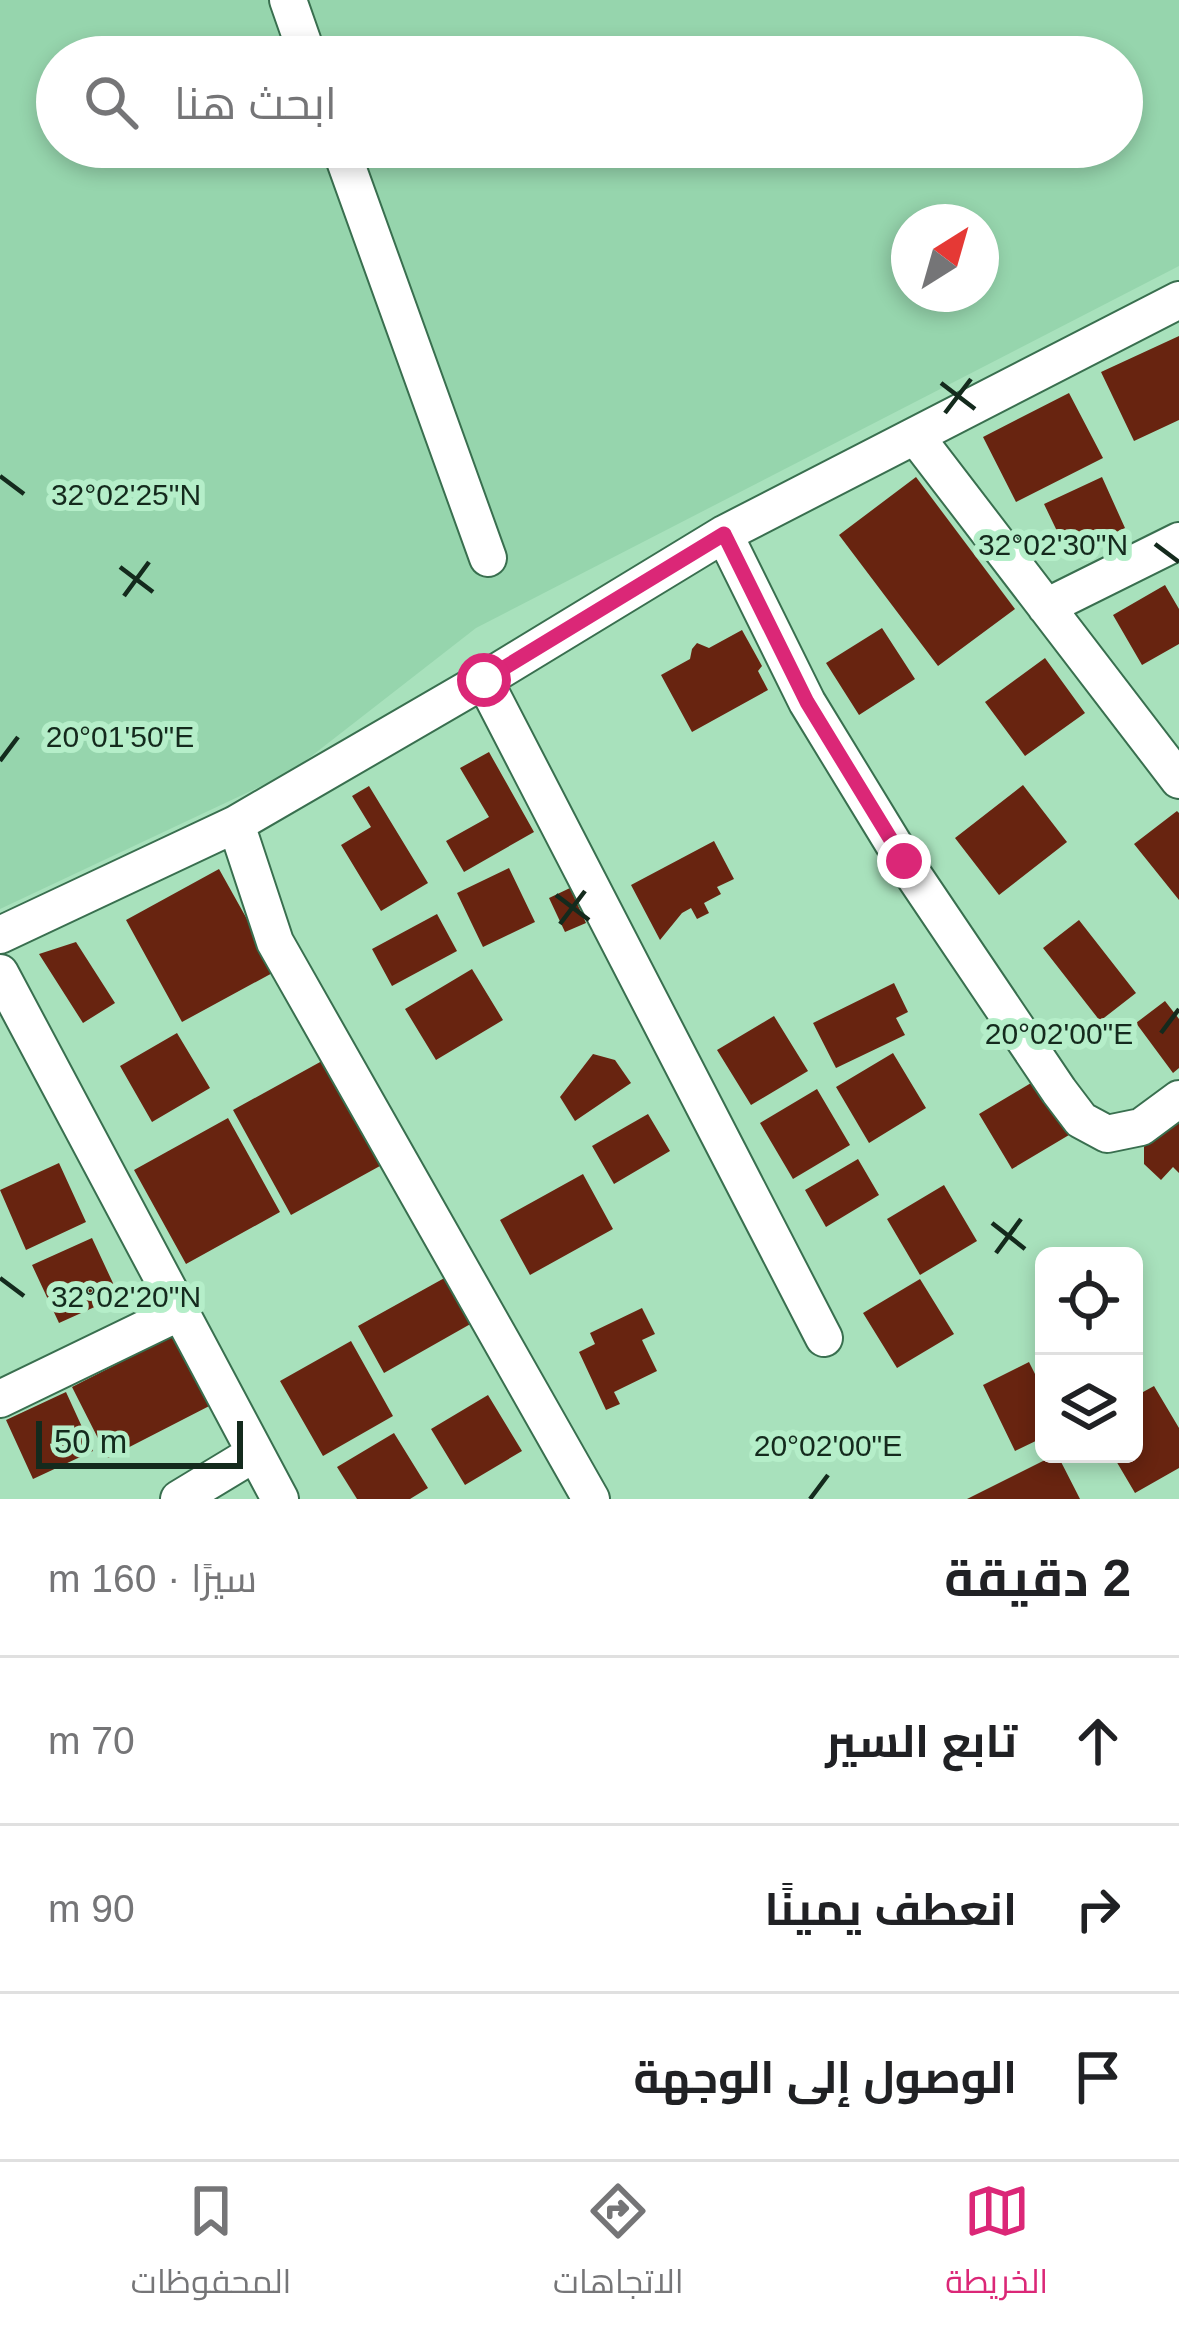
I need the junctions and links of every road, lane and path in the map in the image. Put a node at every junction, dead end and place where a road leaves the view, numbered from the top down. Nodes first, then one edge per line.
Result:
1 (288, 0) edge
2 (301, 36) edge
3 (348, 168) edge
4 (1179, 301) edge
5 (916, 437) junction
6 (724, 534) junction
7 (1179, 541) edge
8 (488, 558) dead end
9 (1046, 607) junction
10 (484, 680) junction
11 (1177, 774) edge
12 (236, 824) junction
13 (0, 935) edge
14 (0, 973) edge
15 (1179, 1100) edge
16 (182, 1311) junction
17 (824, 1338) dead end
18 (0, 1399) edge
19 (256, 1454) junction
20 (179, 1499) edge
21 (280, 1499) edge
22 (591, 1499) edge

1 - 2 street
3 - 8 street
4 - 5 street
5 - 6 street
5 - 9 street
6 - 10 street
6 - 15 street
7 - 9 street
9 - 11 street
10 - 12 street
10 - 17 street
12 - 13 street
12 - 22 street
14 - 16 street
16 - 18 street
16 - 19 street
19 - 20 street
19 - 21 street

